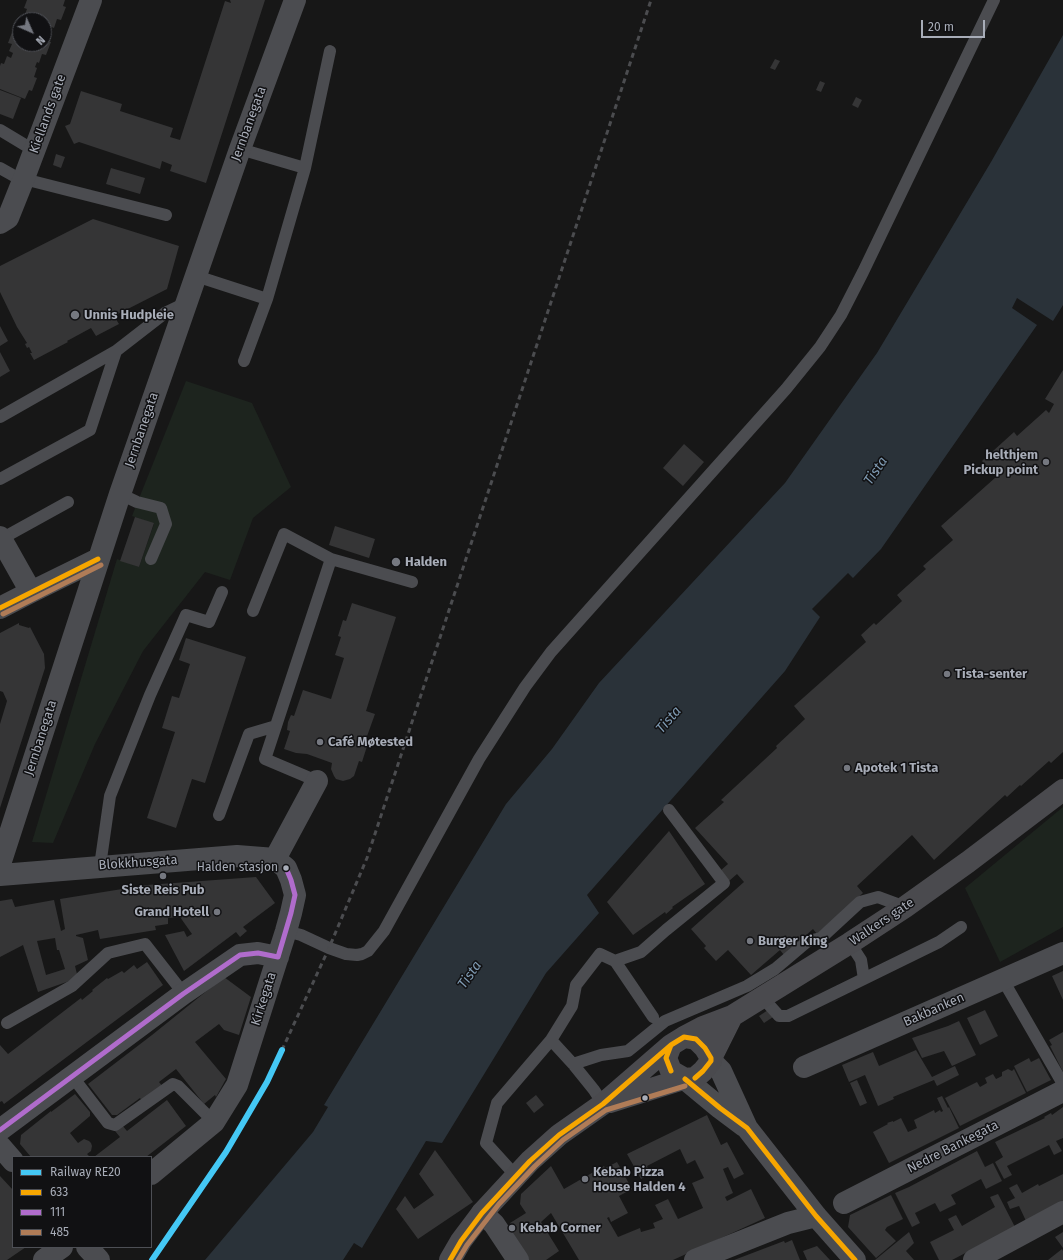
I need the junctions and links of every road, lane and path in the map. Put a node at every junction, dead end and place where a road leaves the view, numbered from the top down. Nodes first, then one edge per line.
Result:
1 (91, 0) edge
2 (295, 0) edge
3 (994, 0) edge
4 (330, 51) dead end
5 (0, 130) edge
6 (240, 149) junction
7 (35, 151) junction
8 (0, 168) edge
9 (305, 168) junction
10 (24, 178) junction
11 (166, 215) dead end
12 (0, 222) edge
13 (196, 276) junction
14 (267, 299) junction
15 (187, 302) junction
16 (116, 351) junction
17 (244, 361) dead end
18 (0, 417) edge
19 (0, 479) edge
20 (120, 494) junction
21 (68, 502) dead end
22 (1, 538) edge
23 (151, 558) dead end
24 (98, 559) junction
25 (331, 559) junction
26 (412, 582) dead end
27 (31, 592) junction
28 (222, 592) dead end
29 (0, 608) edge
30 (254, 611) dead end
31 (276, 726) junction
32 (317, 781) joint
33 (1063, 790) edge
34 (669, 810) dead end
35 (219, 815) dead end
36 (275, 859) junction
37 (0, 864) edge
38 (100, 866) junction
39 (0, 875) edge
40 (905, 907) junction
41 (960, 927) dead end
42 (286, 931) junction
43 (850, 943) junction
44 (1063, 953) edge
45 (278, 957) junction
46 (615, 961) junction
47 (864, 979) junction
48 (1004, 980) junction
49 (182, 994) junction
50 (763, 998) junction
51 (732, 1016) junction
52 (653, 1017) dead end
53 (7, 1023) dead end
54 (551, 1040) junction
55 (677, 1041) junction
56 (711, 1060) junction
57 (573, 1064) junction
58 (804, 1067) dead end
59 (72, 1076) junction
60 (684, 1079) junction
61 (1063, 1084) edge
62 (1063, 1091) edge
63 (603, 1104) junction
64 (214, 1122) junction
65 (747, 1128) junction
66 (0, 1130) edge
67 (0, 1146) edge
68 (12, 1160) edge
69 (152, 1173) edge
70 (516, 1176) junction
71 (844, 1203) dead end
72 (1063, 1212) edge
73 (482, 1214) junction
74 (816, 1216) junction
75 (61, 1248) edge
76 (44, 1260) edge
77 (450, 1260) edge
78 (518, 1260) edge
79 (695, 1260) edge
80 (855, 1260) edge
81 (974, 1260) edge

1 - 7 street, Kiellands gate
2 - 6 street, Jernbanegata
3 - 42 lane
4 - 9 lane
5 - 7 lane
6 - 9 lane
6 - 13 street, Jernbanegata
7 - 10 street, Kiellands gate
8 - 10 lane
9 - 14 lane
10 - 11 lane
10 - 12 street, Kiellands gate
13 - 14 lane
13 - 15 street, Jernbanegata
14 - 17 lane
15 - 16 lane
15 - 20 street, Jernbanegata
16 - 18 lane
16 - 19 lane
20 - 23 lane
20 - 24 street, Jernbanegata
21 - 22 lane
22 - 27 street
24 - 27 street
24 - 37 street, Jernbanegata
25 - 26 lane
25 - 30 lane
25 - 31 lane
27 - 29 street
28 - 38 lane
31 - 32 lane
31 - 35 lane
32 - 36 street
33 - 40 street, Walkers gate
34 - 46 lane
36 - 38 street, Blokkhusgata
36 - 42 street, Kirkegata
38 - 39 street, Blokkhusgata
40 - 43 street, Walkers gate
40 - 57 lane
41 - 47 lane
42 - 45 street, Kirkegata
43 - 47 lane
43 - 50 street, Walkers gate
44 - 48 street, Bakbanken
45 - 49 street
45 - 64 street, Kirkegata
46 - 52 lane
46 - 54 lane
47 - 50 lane
48 - 58 street, Bakbanken
48 - 61 lane
49 - 53 lane
49 - 59 street
50 - 51 street, Walkers gate
51 - 55 street
51 - 56 street
54 - 57 lane
54 - 70 lane
55 - 56 street
55 - 60 street
55 - 63 street
56 - 60 street
56 - 65 street
57 - 63 lane
59 - 64 lane
59 - 66 street
60 - 63 street
60 - 65 street
62 - 71 street, Nedre Bankegata
63 - 70 street
64 - 69 street, Kirkegata
65 - 74 street
67 - 68 street
70 - 73 street
72 - 81 street
73 - 77 street
73 - 78 street
74 - 79 street
74 - 80 street
75 - 76 street

